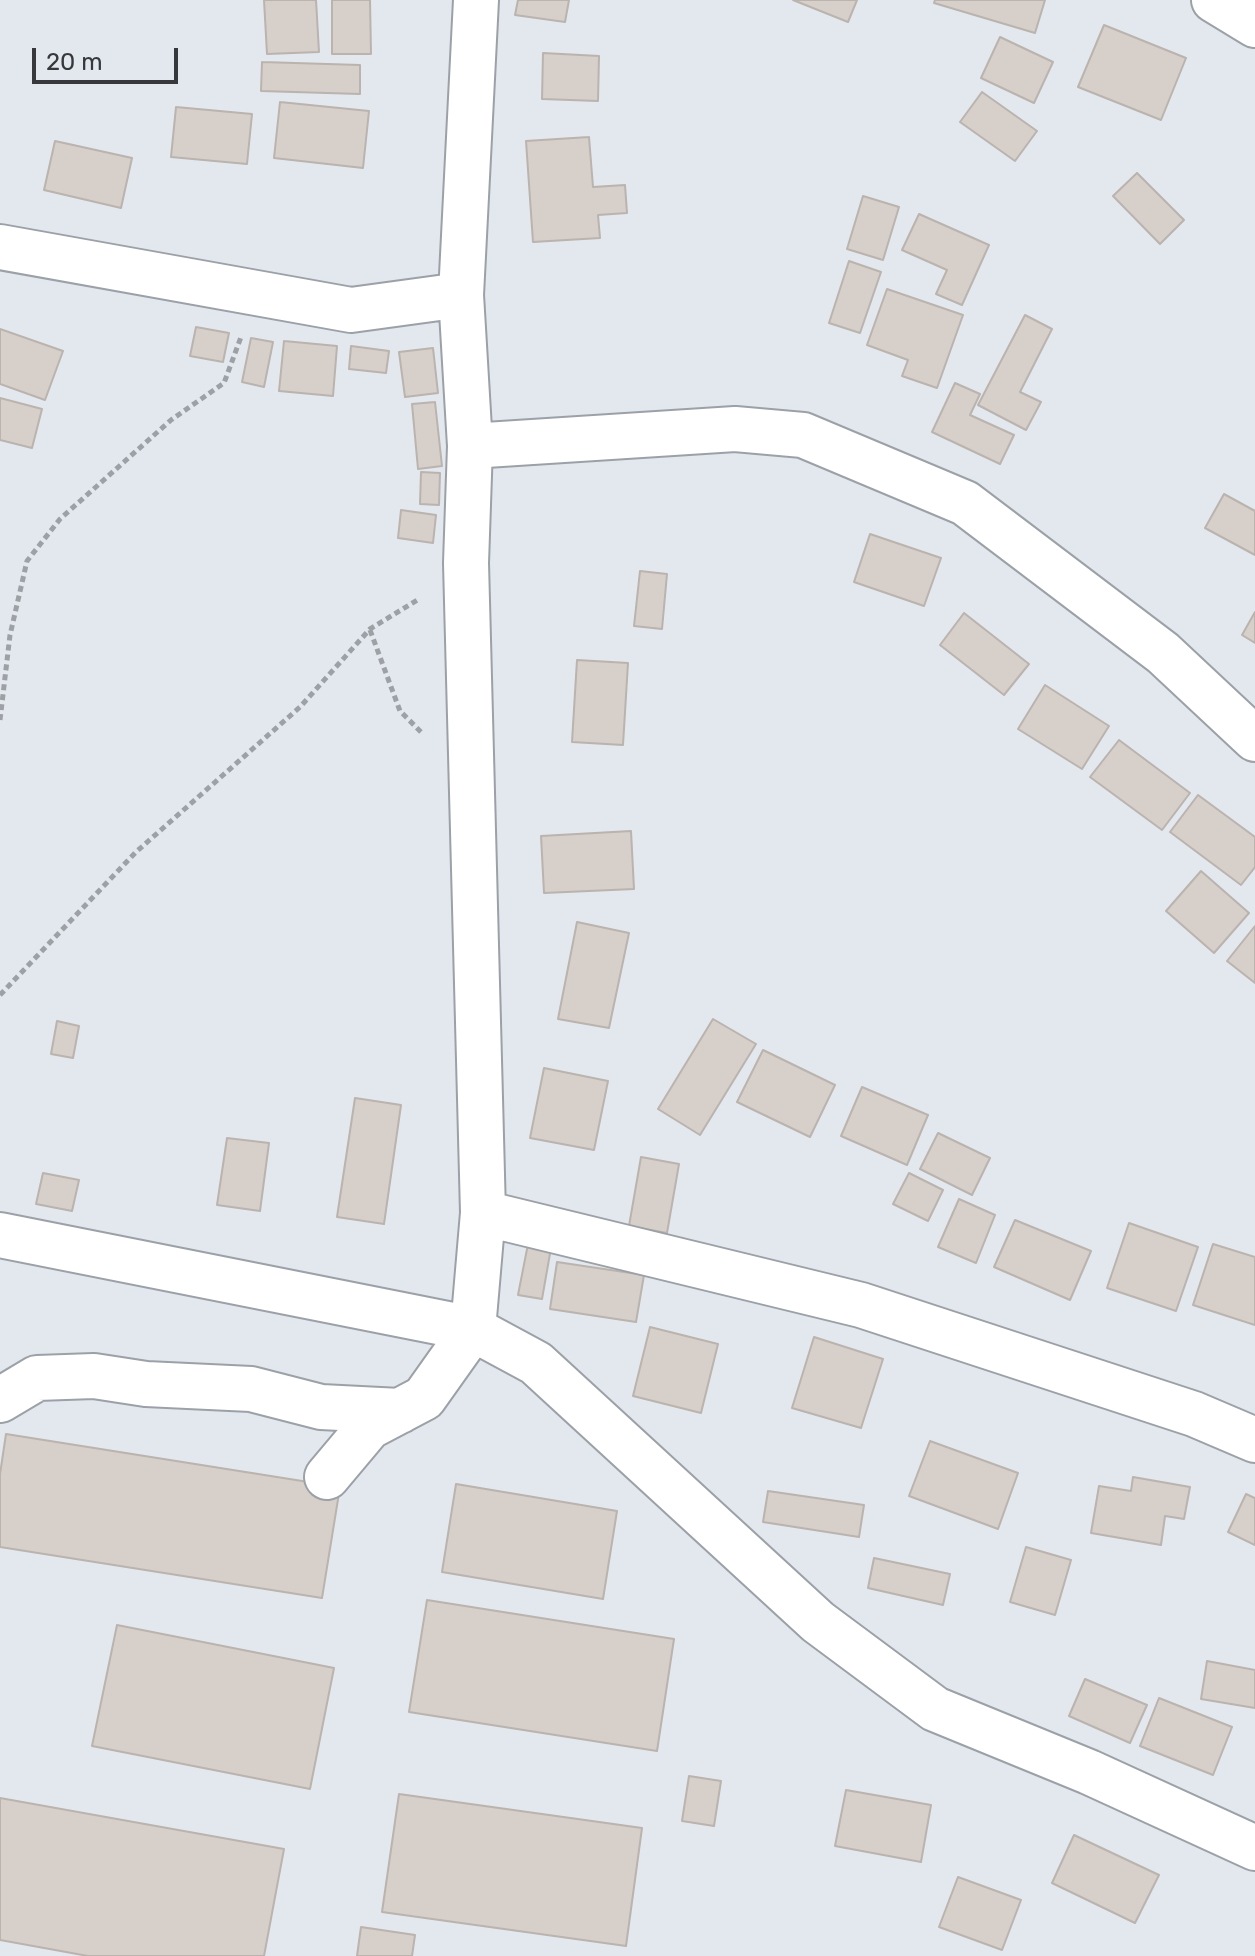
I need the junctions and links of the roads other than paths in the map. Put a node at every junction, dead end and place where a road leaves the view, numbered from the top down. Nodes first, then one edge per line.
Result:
1 (476, 0) edge
2 (1214, 0) edge
3 (1255, 25) edge
4 (0, 247) edge
5 (461, 295) junction
6 (470, 446) junction
7 (1255, 739) edge
8 (483, 1213) junction
9 (0, 1235) edge
10 (473, 1329) junction
11 (0, 1400) edge
12 (400, 1411) junction
13 (1255, 1440) edge
14 (327, 1477) dead end
15 (1255, 1848) edge

1 - 5 street
2 - 3 street
4 - 5 street
5 - 6 street
6 - 7 street
6 - 8 street
8 - 10 street
8 - 13 street
9 - 10 street
10 - 12 street
10 - 15 street
11 - 12 street
12 - 14 street

